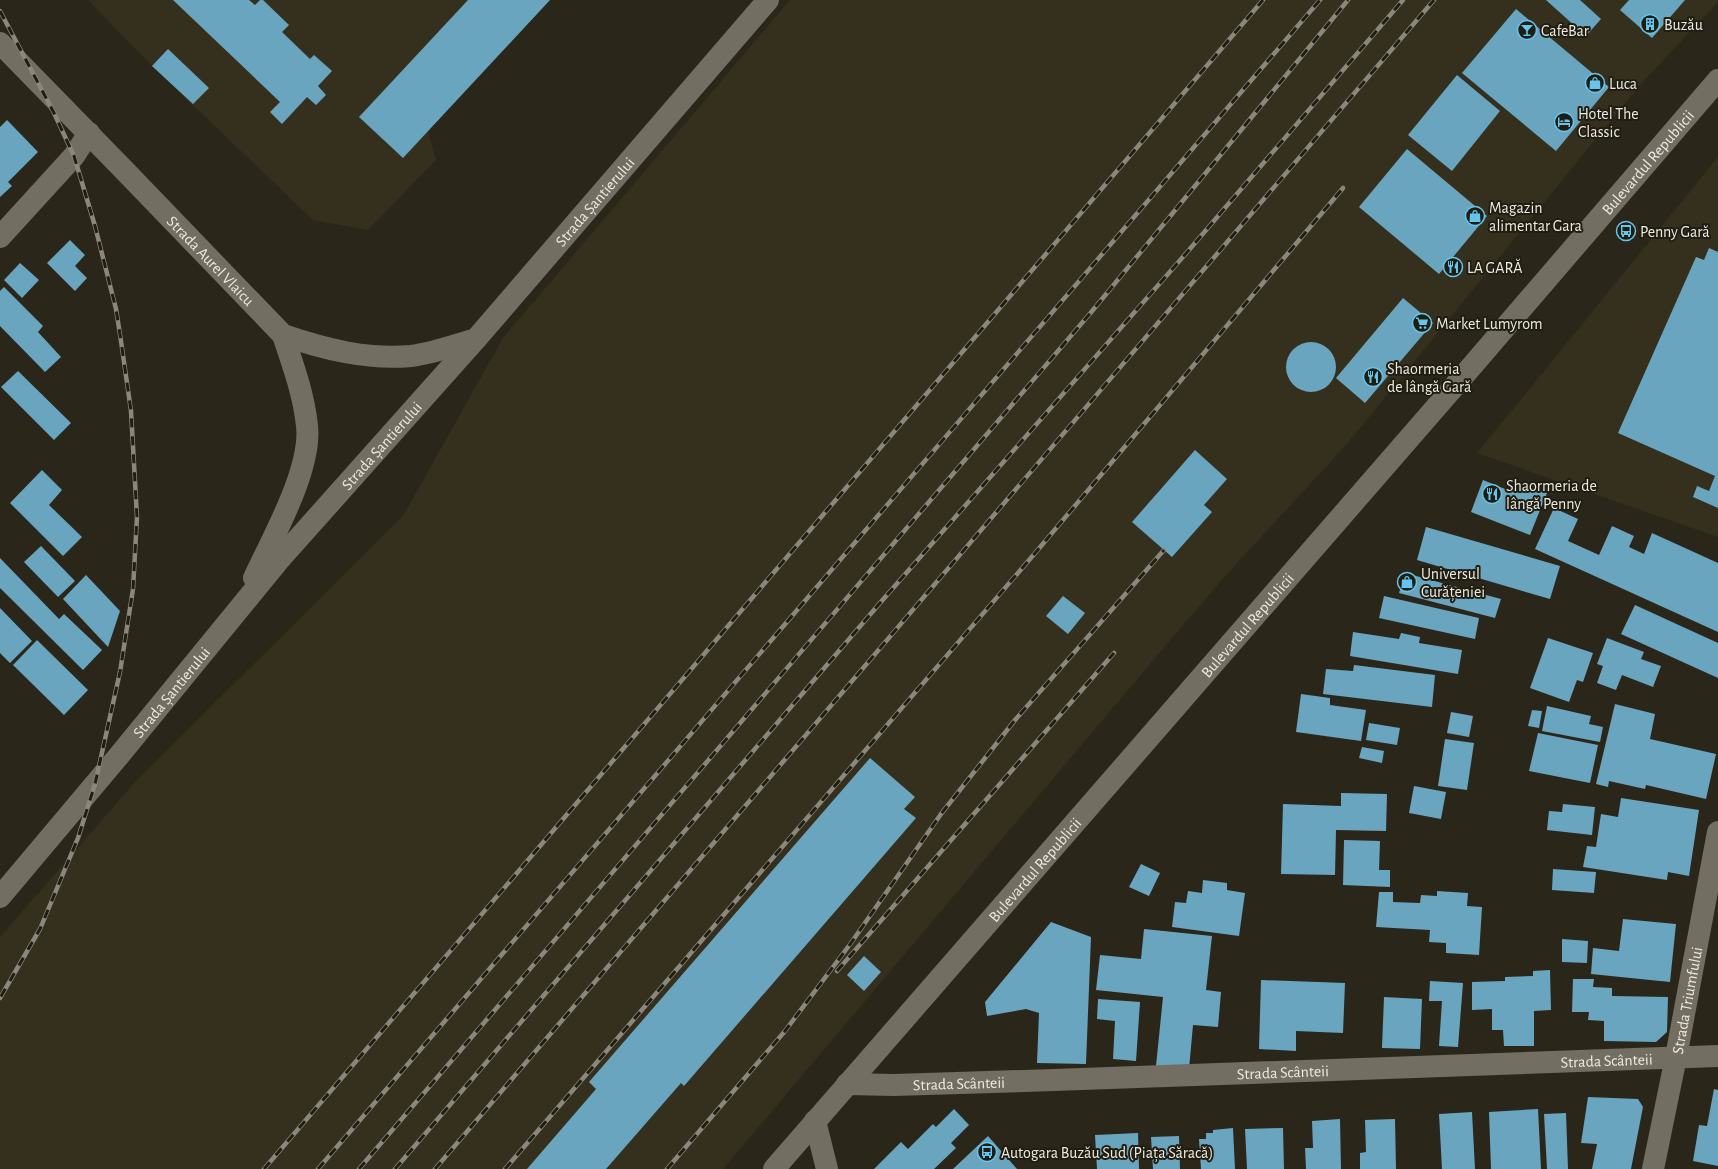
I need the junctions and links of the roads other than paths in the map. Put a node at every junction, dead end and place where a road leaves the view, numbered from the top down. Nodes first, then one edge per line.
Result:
1 (768, 0) edge
2 (0, 43) edge
3 (1718, 80) edge
4 (89, 133) junction
5 (0, 237) edge
6 (283, 335) junction
7 (476, 339) junction
8 (242, 604) junction
9 (1718, 832) edge
10 (0, 897) edge
11 (1718, 1056) edge
12 (1676, 1057) junction
13 (847, 1084) junction
14 (815, 1121) junction
15 (774, 1169) edge
16 (827, 1169) edge
17 (1653, 1169) edge

1 - 7 street, Strada Șantierului
2 - 4 street, Strada Aurel Vlaicu
3 - 13 street, Bulevardul Republicii
4 - 5 street
4 - 6 street, Strada Aurel Vlaicu
6 - 7 street, Strada Aurel Vlaicu
6 - 8 street
7 - 8 street, Strada Șantierului
8 - 10 street, Strada Șantierului
9 - 12 street, Strada Triumfului
11 - 12 street, Strada Scânteii
12 - 13 street, Strada Scânteii
12 - 17 street, Strada Triumfului
13 - 14 street, Bulevardul Republicii
14 - 15 street, Bulevardul Republicii
14 - 16 street

